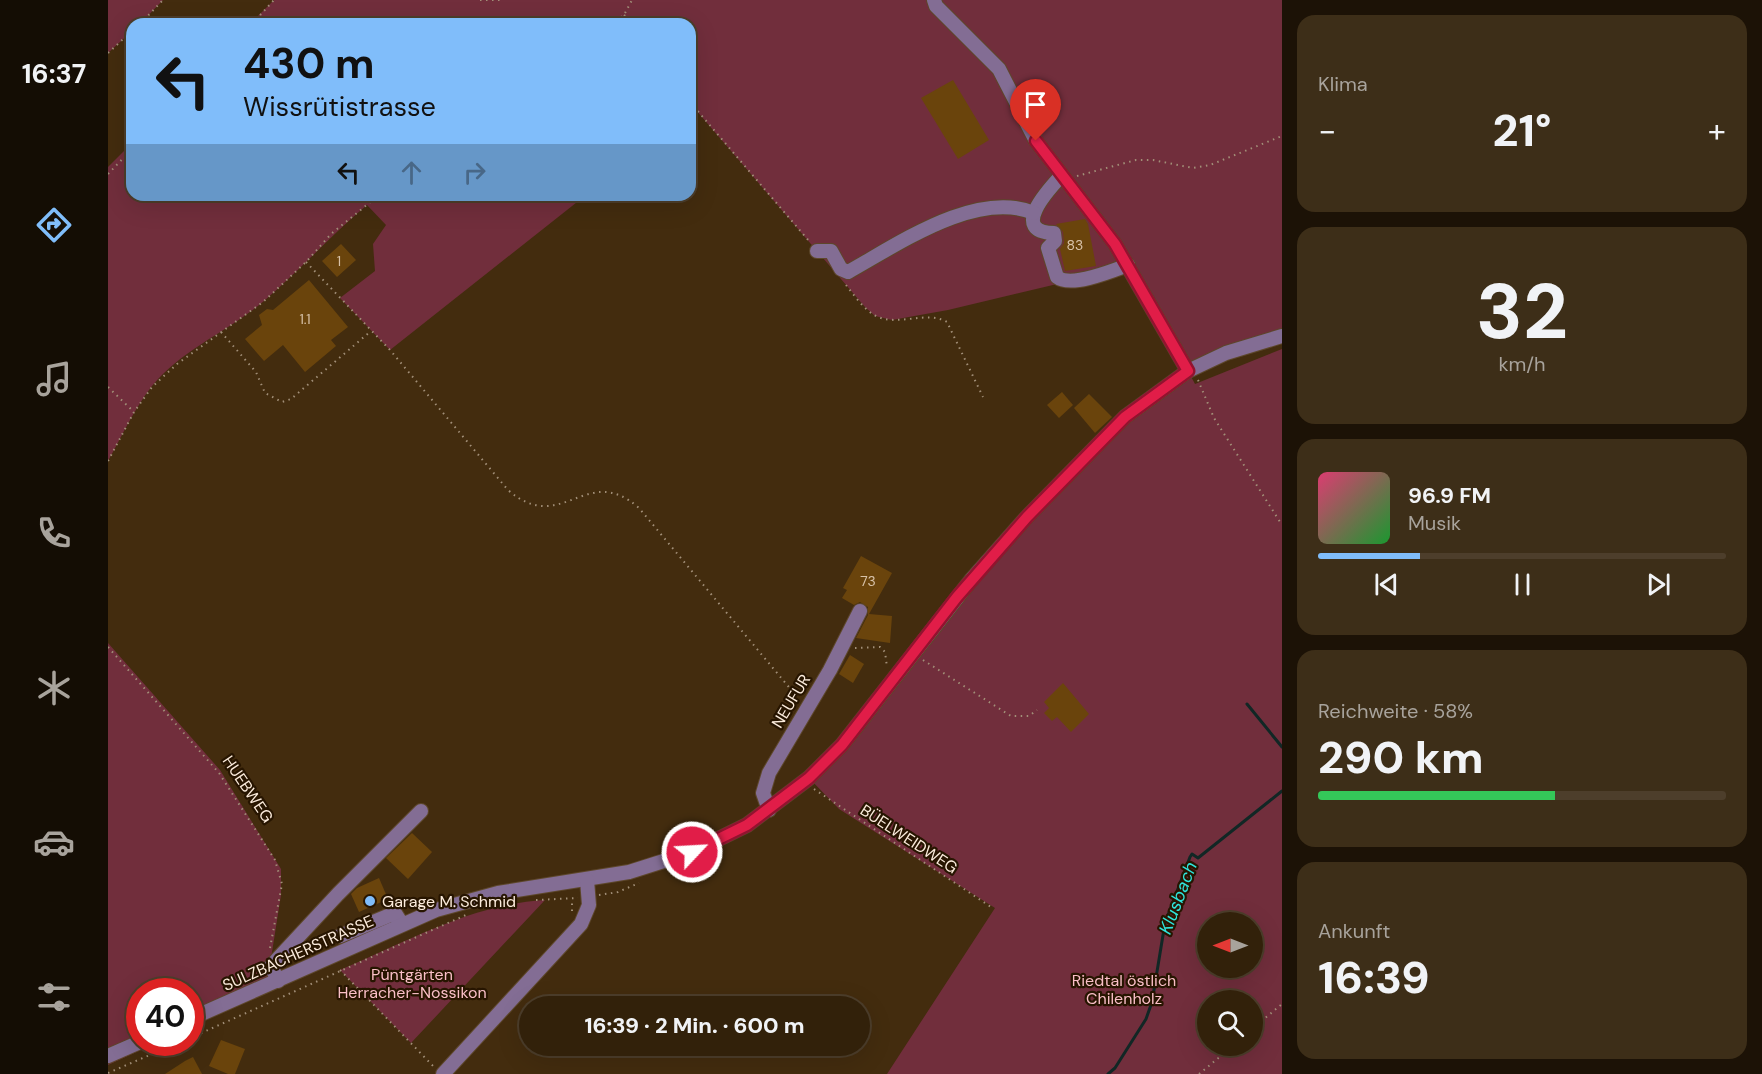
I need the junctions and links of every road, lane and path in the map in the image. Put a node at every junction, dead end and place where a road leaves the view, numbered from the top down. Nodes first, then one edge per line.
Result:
1 (163, 0) edge
2 (274, 0) edge
3 (480, 0) edge
4 (502, 0) edge
5 (632, 0) edge
6 (934, 0) edge
7 (624, 15) junction
8 (146, 18) edge
9 (258, 18) edge
10 (620, 18) edge
11 (628, 18) edge
12 (126, 36) edge
13 (108, 53) edge
14 (1282, 136) edge
15 (126, 155) edge
16 (108, 174) edge
17 (1064, 177) junction
18 (372, 201) edge
19 (1034, 213) junction
20 (817, 251) dead end
21 (306, 262) junction
22 (1128, 265) junction
23 (221, 331) junction
24 (371, 331) junction
25 (1282, 336) edge
26 (1193, 375) junction
27 (108, 387) edge
28 (134, 412) junction
29 (108, 461) edge
30 (1282, 525) edge
31 (860, 612) dead end
32 (108, 647) edge
33 (840, 650) junction
34 (914, 653) junction
35 (891, 681) junction
36 (807, 708) junction
37 (1037, 710) dead end
38 (814, 789) dead end
39 (769, 810) junction
40 (421, 811) dead end
41 (587, 880) junction
42 (573, 899) dead end
43 (528, 901) dead end
44 (992, 907) dead end
45 (474, 913) dead end
46 (402, 924) junction
47 (340, 936) dead end
48 (271, 966) junction
49 (340, 970) junction
50 (278, 981) junction
51 (1282, 1004) edge
52 (204, 1013) edge
53 (1263, 1020) edge
54 (204, 1032) edge
55 (126, 1047) edge
56 (109, 1054) edge
57 (147, 1056) edge
58 (1221, 1056) edge
59 (108, 1073) edge
60 (441, 1074) edge
61 (1199, 1074) edge

1 - 8 path
2 - 9 path
3 - 4 path
5 - 7 path
6 - 17 street
7 - 10 path
7 - 11 path
12 - 13 path
14 - 17 path
15 - 16 path
17 - 19 street
17 - 22 street
18 - 21 path
19 - 20 street
19 - 22 street
21 - 23 path
21 - 24 path
22 - 26 street
23 - 24 path
23 - 28 path
24 - 36 path
25 - 26 street, SULZBACHERSTRASSE
26 - 30 path
26 - 34 street, SULZBACHERSTRASSE
27 - 28 path
28 - 29 path
31 - 33 street, NEUFUR
32 - 48 path, HUEBWEG
33 - 35 path
33 - 36 street, NEUFUR
34 - 35 street, SULZBACHERSTRASSE
34 - 37 path
35 - 39 street, SULZBACHERSTRASSE
36 - 39 street, NEUFUR
38 - 44 path, BÜELWEIDWEG
39 - 41 street, SULZBACHERSTRASSE
40 - 48 street
41 - 46 street, SULZBACHERSTRASSE
41 - 60 street
42 - 43 path
45 - 49 path
46 - 47 street
46 - 50 street, SULZBACHERSTRASSE
48 - 50 street
49 - 54 path
49 - 60 path
50 - 52 street, SULZBACHERSTRASSE
51 - 53 path
55 - 56 street
57 - 59 path
58 - 61 path

